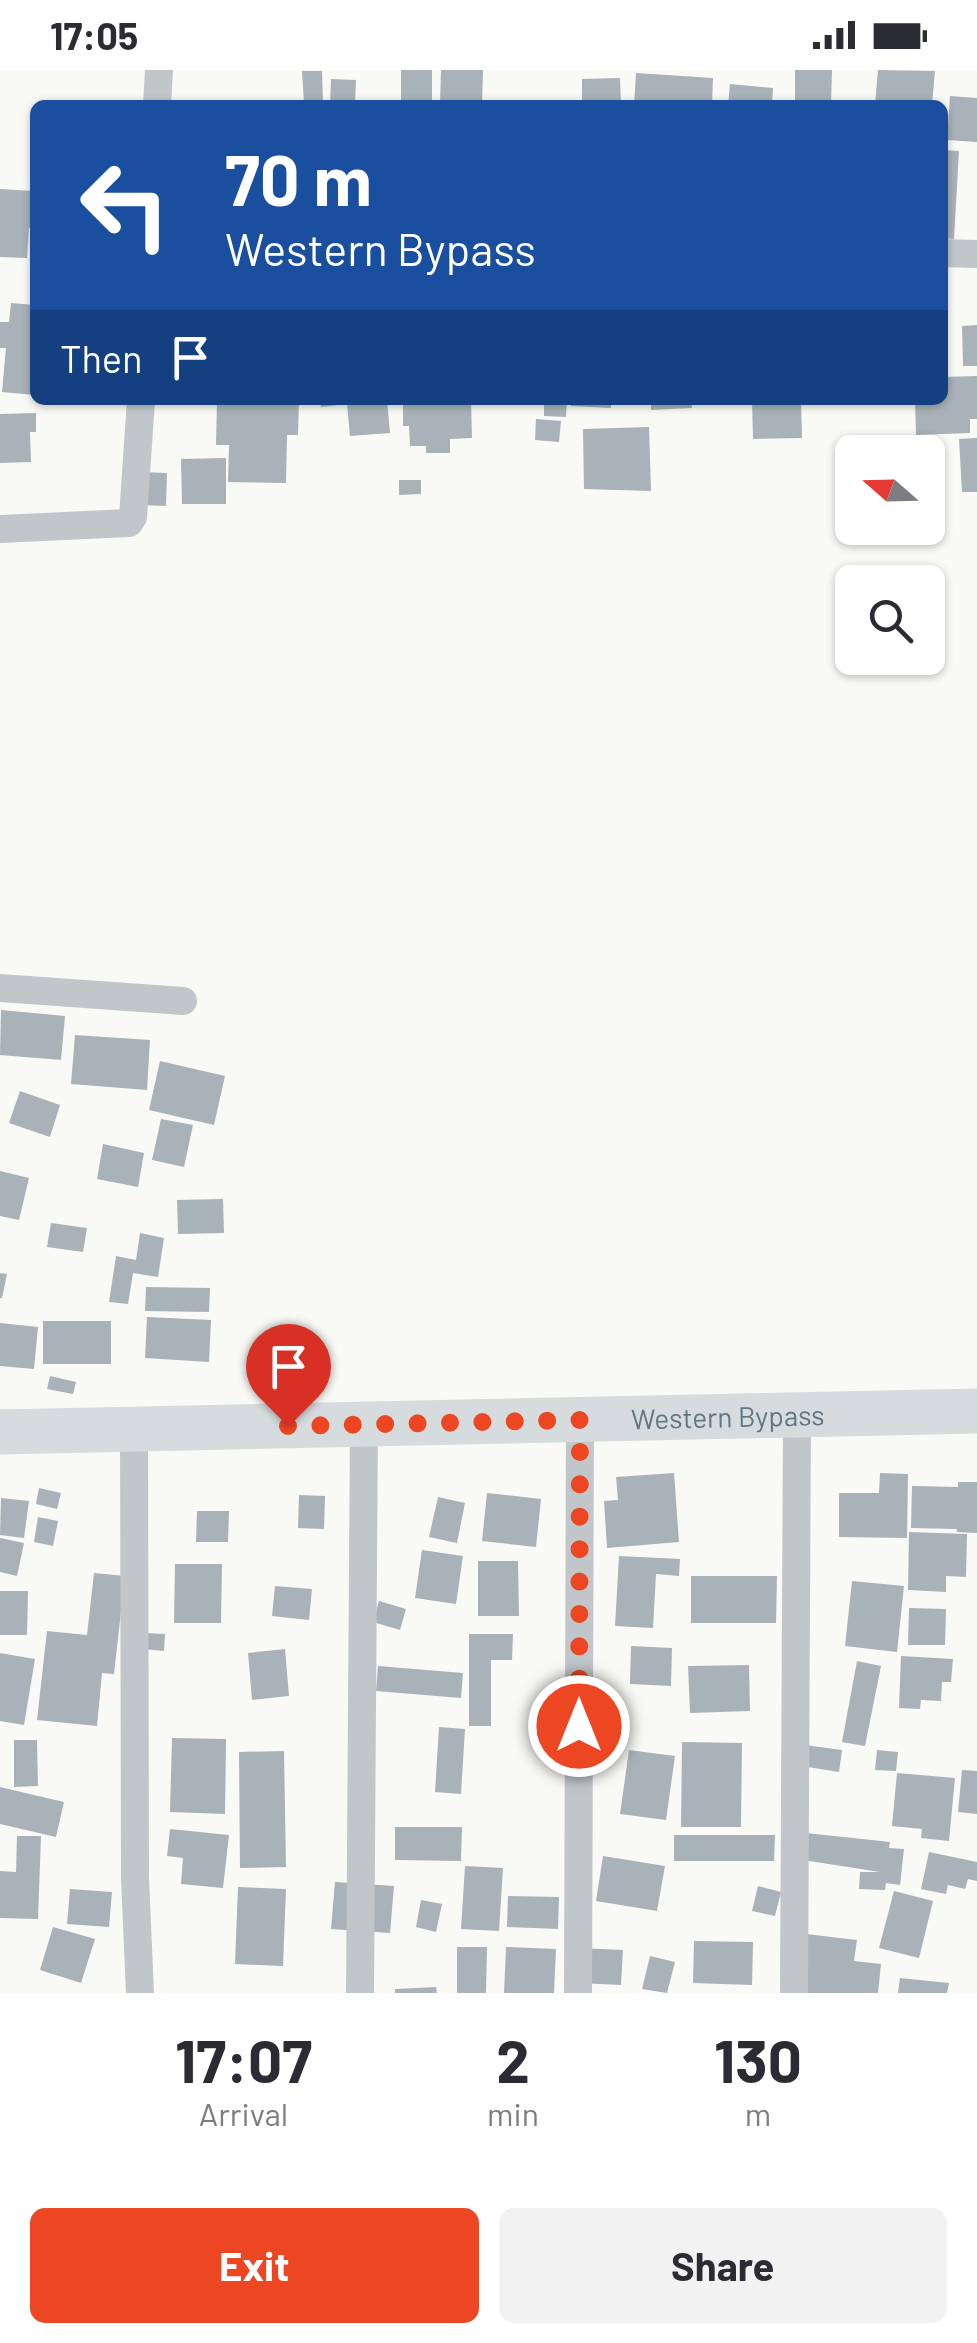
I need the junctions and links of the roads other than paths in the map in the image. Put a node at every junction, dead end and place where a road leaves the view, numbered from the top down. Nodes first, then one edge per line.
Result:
1 (159, 70) edge
2 (158, 100) edge
3 (948, 253) edge
4 (977, 254) edge
5 (140, 405) edge
6 (0, 529) edge
7 (0, 988) edge
8 (183, 1001) dead end
9 (977, 1412) edge
10 (797, 1415) junction
11 (580, 1420) junction
12 (364, 1424) junction
13 (134, 1429) junction
14 (0, 1432) edge
15 (140, 1993) edge
16 (360, 1993) edge
17 (578, 1993) edge
18 (794, 1993) edge

1 - 2 street
3 - 4 street
5 - 6 street
7 - 8 street
9 - 10 main road, Western Bypass
10 - 11 main road, Western Bypass
10 - 18 street
11 - 12 main road, Western Bypass
11 - 17 street
12 - 13 main road, Western Bypass
12 - 16 street
13 - 14 main road, Western Bypass
13 - 15 street

